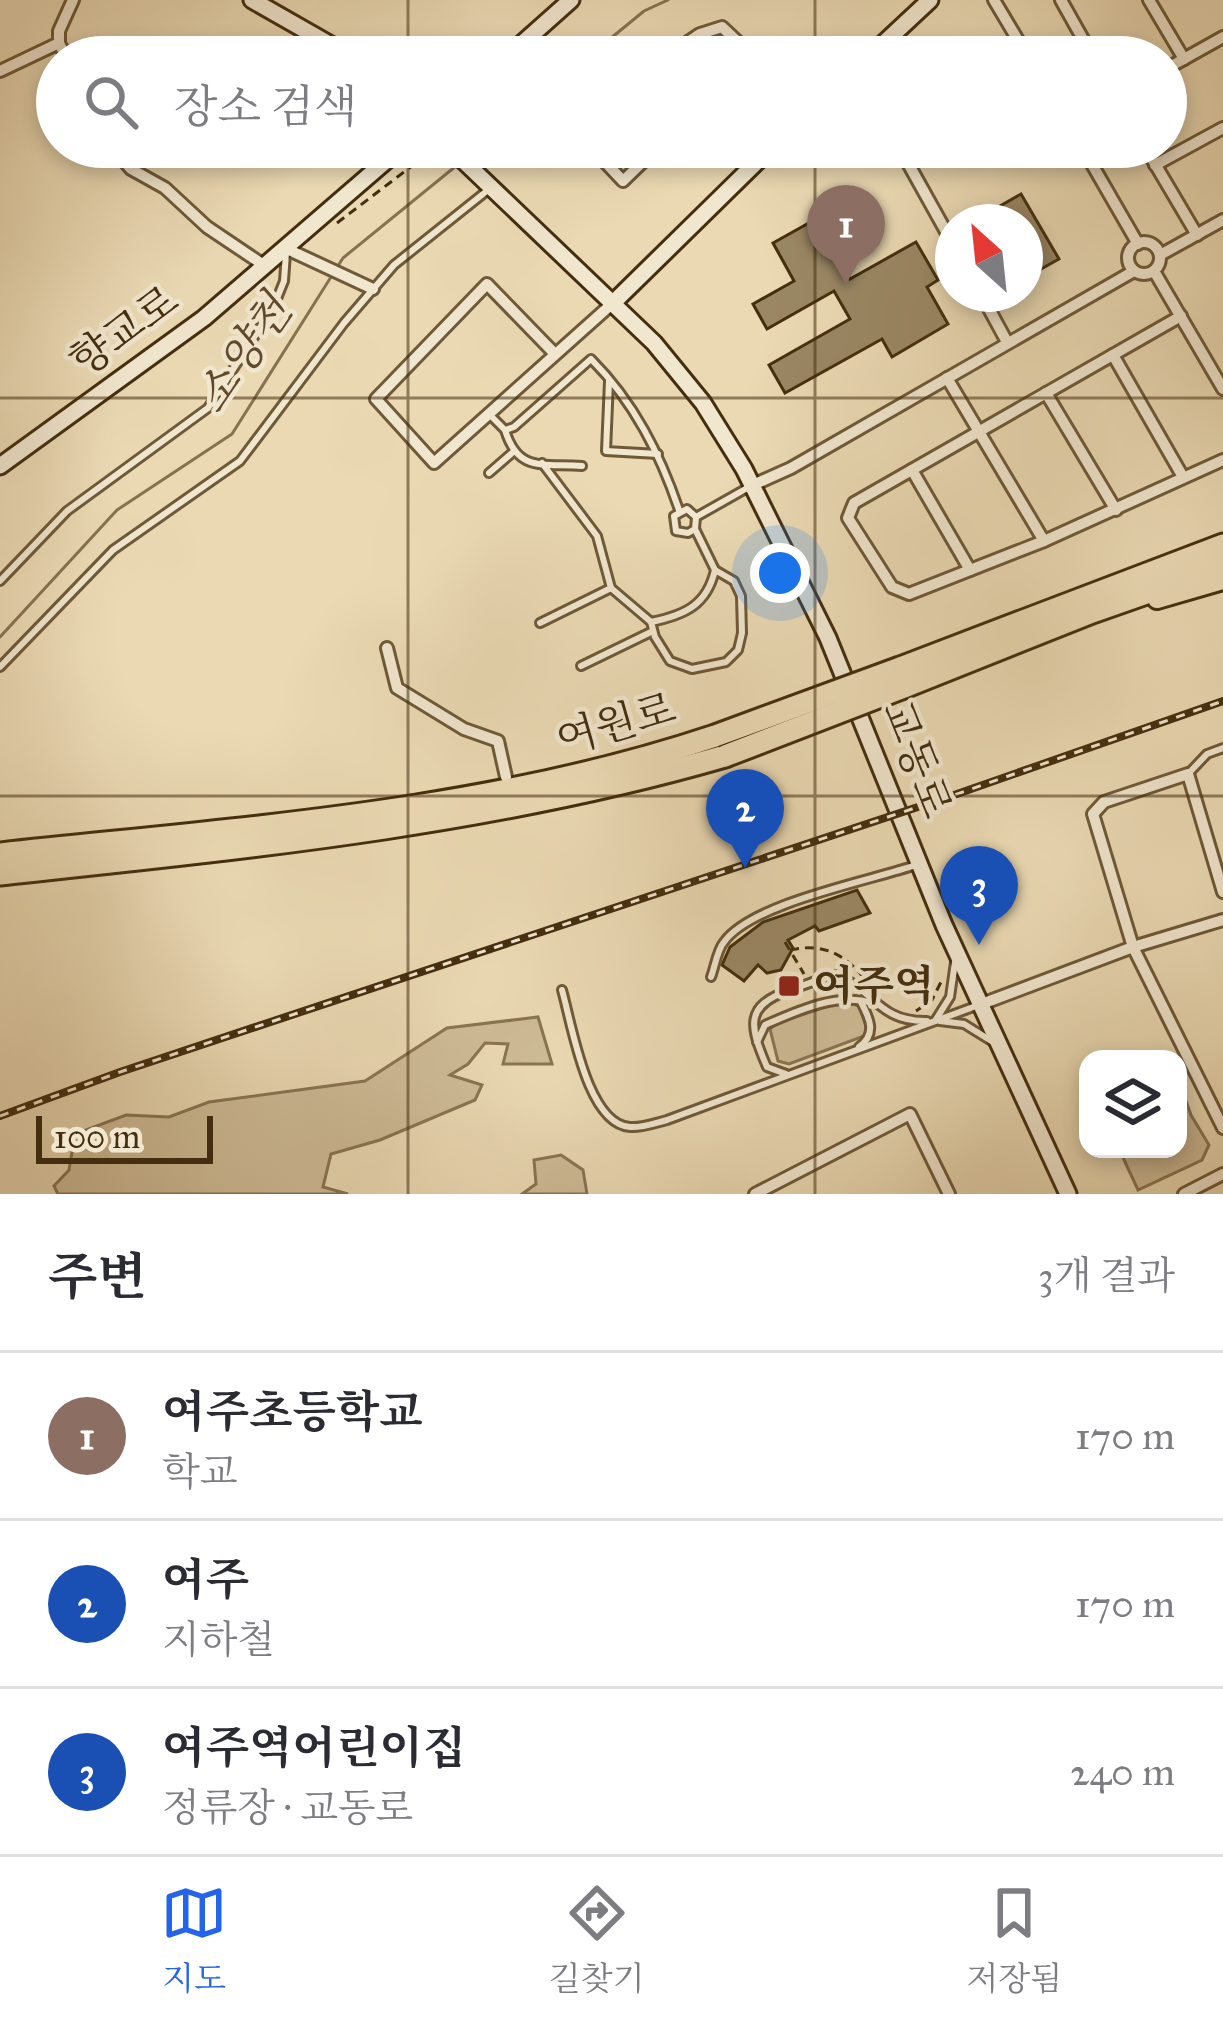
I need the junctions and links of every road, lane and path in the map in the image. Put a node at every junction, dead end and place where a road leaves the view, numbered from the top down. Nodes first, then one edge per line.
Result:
1 (73, 0) edge
2 (252, 0) edge
3 (571, 0) edge
4 (930, 0) edge
5 (994, 0) edge
6 (1061, 0) edge
7 (1149, 0) edge
8 (59, 36) edge
9 (314, 36) edge
10 (530, 36) edge
11 (697, 36) edge
12 (731, 36) edge
13 (891, 36) edge
14 (1015, 36) edge
15 (1081, 36) edge
16 (1170, 36) edge
17 (1223, 37) edge
18 (36, 54) edge
19 (1187, 57) edge
20 (0, 71) edge
21 (1223, 128) edge
22 (1187, 148) edge
23 (130, 168) edge
24 (369, 168) edge
25 (378, 168) edge
26 (393, 168) edge
27 (400, 168) edge
28 (471, 168) edge
29 (611, 168) edge
30 (636, 168) edge
31 (751, 168) edge
32 (911, 168) edge
33 (1094, 168) edge
34 (1157, 168) edge
35 (489, 185) junction
36 (352, 190) junction
37 (935, 212) edge
38 (1223, 220) edge
39 (324, 232) dead end
40 (1197, 235) junction
41 (1138, 244) junction
42 (286, 250) junction
43 (1160, 255) junction
44 (265, 266) junction
45 (1134, 271) junction
46 (1154, 271) junction
47 (370, 287) junction
48 (614, 302) junction
49 (991, 312) edge
50 (1181, 316) junction
51 (1007, 342) junction
52 (554, 352) junction
53 (1113, 356) junction
54 (1223, 359) edge
55 (1210, 366) junction
56 (609, 377) junction
57 (947, 378) junction
58 (1223, 388) edge
59 (1046, 393) junction
60 (488, 413) junction
61 (505, 430) junction
62 (980, 431) junction
63 (512, 453) junction
64 (658, 454) junction
65 (1223, 460) edge
66 (542, 463) junction
67 (0, 466) edge
68 (582, 466) dead end
69 (912, 470) junction
70 (489, 472) dead end
71 (1184, 477) junction
72 (752, 485) junction
73 (679, 510) junction
74 (1116, 510) junction
75 (696, 517) junction
76 (695, 529) junction
77 (1223, 531) edge
78 (1044, 541) junction
79 (1223, 544) edge
80 (1223, 566) edge
81 (715, 570) junction
82 (970, 570) junction
83 (1223, 580) edge
84 (0, 581) edge
85 (611, 588) junction
86 (1064, 605) junction
87 (540, 623) dead end
88 (652, 626) junction
89 (1043, 634) junction
90 (387, 648) dead end
91 (581, 666) dead end
92 (0, 667) edge
93 (902, 677) junction
94 (720, 746) junction
95 (1223, 748) edge
96 (636, 762) junction
97 (1188, 774) junction
98 (506, 777) junction
99 (148, 838) junction
100 (0, 854) edge
101 (920, 864) junction
102 (0, 874) edge
103 (1223, 892) edge
104 (1223, 920) edge
105 (785, 942) dead end
106 (1133, 947) junction
107 (790, 950) junction
108 (956, 952) junction
109 (711, 977) dead end
110 (808, 980) dead end
111 (941, 982) dead end
112 (873, 989) dead end
113 (562, 990) dead end
114 (860, 1000) junction
115 (875, 1004) junction
116 (979, 1004) junction
117 (908, 1011) dead end
118 (934, 1021) junction
119 (757, 1043) junction
120 (998, 1046) junction
121 (851, 1052) junction
122 (789, 1074) junction
123 (1223, 1128) edge
124 (1223, 1174) edge
125 (755, 1194) edge
126 (949, 1194) edge
127 (1067, 1194) edge
128 (1184, 1194) edge

1 - 8 street
2 - 9 street
3 - 10 street
4 - 13 street
5 - 14 street
6 - 15 street
7 - 16 street
11 - 12 street
17 - 19 street
18 - 20 street
21 - 22 street
23 - 44 street
24 - 36 street
25 - 36 street, 향교로
26 - 36 street, 향교로
27 - 39 path
28 - 35 street, 교동로
29 - 30 street
31 - 48 street
32 - 37 street
33 - 41 street
34 - 40 street
35 - 47 lane
35 - 48 street, 교동로
36 - 42 street, 향교로
38 - 40 street
40 - 43 street
41 - 43 street
41 - 45 street
42 - 44 street, 향교로
42 - 47 street
42 - 84 lane
43 - 46 street
44 - 67 street, 향교로
45 - 46 street
45 - 51 street
46 - 50 street
47 - 92 lane
48 - 52 street
48 - 72 street, 교동로
49 - 51 street
50 - 53 street
50 - 55 street
51 - 57 street
52 - 60 street
52 - 60 street
53 - 59 street
53 - 71 street
54 - 55 street
55 - 58 street
56 - 61 lane
56 - 64 lane
56 - 64 lane
57 - 62 street
57 - 72 street
59 - 62 street
59 - 74 street
60 - 61 lane
61 - 63 lane
62 - 69 street
62 - 78 street
63 - 66 lane
63 - 70 lane
64 - 73 lane
65 - 71 street
66 - 68 lane
66 - 85 lane
69 - 82 street
69 - 82 street
71 - 74 street
72 - 75 lane
72 - 101 street, 교동로
73 - 75 lane
73 - 76 lane
74 - 78 street
75 - 76 lane
76 - 81 lane
77 - 86 highway
78 - 82 street
79 - 86 highway, 여원로
80 - 89 highway, 여원로
81 - 88 lane
81 - 88 lane
83 - 89 main road
85 - 87 lane
85 - 88 lane
86 - 93 highway, 여원로
88 - 91 lane
89 - 93 highway, 여원로
90 - 98 street
93 - 94 highway, 여원로, bridge
94 - 96 highway, 여원로
94 - 102 highway, 여원로
95 - 97 lane
96 - 98 highway
96 - 99 highway, 여원로
97 - 103 street
97 - 106 street
98 - 99 highway
99 - 100 highway, 여원로
101 - 108 street, 교동로
101 - 109 lane
104 - 106 street
105 - 107 path
106 - 116 street
106 - 123 street
107 - 110 path
107 - 112 path
108 - 116 street, 교동로
108 - 118 lane
111 - 117 path
113 - 122 lane
114 - 115 lane
114 - 119 lane
114 - 121 lane
115 - 118 lane
115 - 119 lane
116 - 118 lane
116 - 120 street, 교동로
118 - 120 lane
118 - 121 lane
119 - 122 lane
120 - 127 street, 교동로
121 - 122 lane
124 - 128 street
125 - 126 street

